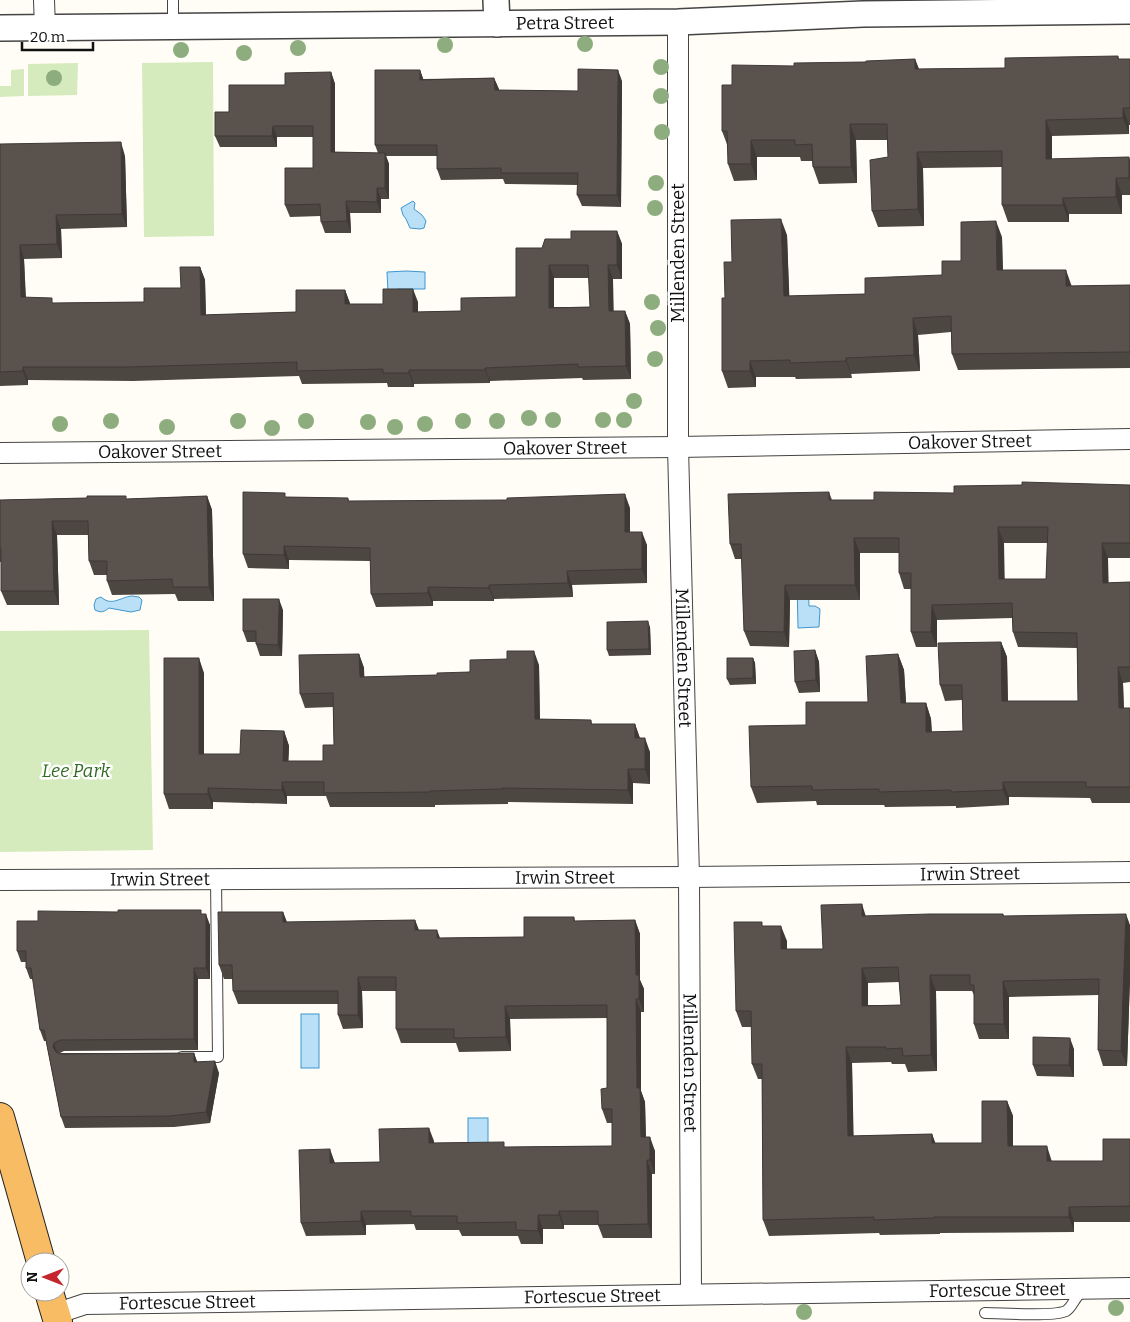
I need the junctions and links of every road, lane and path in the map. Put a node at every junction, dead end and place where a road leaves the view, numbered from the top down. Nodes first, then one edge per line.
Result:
1 (44, 0) edge
2 (173, 0) edge
3 (934, 7) edge
4 (1130, 11) edge
5 (496, 12) edge
6 (678, 22) junction
7 (0, 28) edge
8 (173, 28) junction
9 (45, 29) junction
10 (1130, 439) edge
11 (678, 447) junction
12 (0, 453) edge
13 (1130, 872) edge
14 (689, 877) junction
15 (216, 879) junction
16 (0, 880) edge
17 (170, 1057) edge
18 (0, 1117) edge
19 (4, 1144) edge
20 (38, 1252) edge
21 (1092, 1288) junction
22 (1130, 1288) edge
23 (691, 1293) junction
24 (54, 1309) edge
25 (985, 1313) dead end

1 - 9 street
2 - 8 lane
3 - 4 street, Petra Street
3 - 6 street, Petra Street
5 - 6 street, Petra Street
5 - 8 street, Petra Street
6 - 11 street, Millenden Street
7 - 9 street, Petra Street
8 - 9 street, Petra Street
10 - 11 street, Oakover Street
11 - 12 street, Oakover Street
11 - 14 street, Millenden Street
13 - 14 street, Irwin Street
14 - 15 street, Irwin Street
14 - 23 street, Millenden Street
15 - 16 street, Irwin Street
15 - 17 lane
18 - 19 highway
19 - 20 highway
21 - 22 street, Fortescue Street
21 - 23 street, Fortescue Street
21 - 25 lane
23 - 24 street, Fortescue Street

